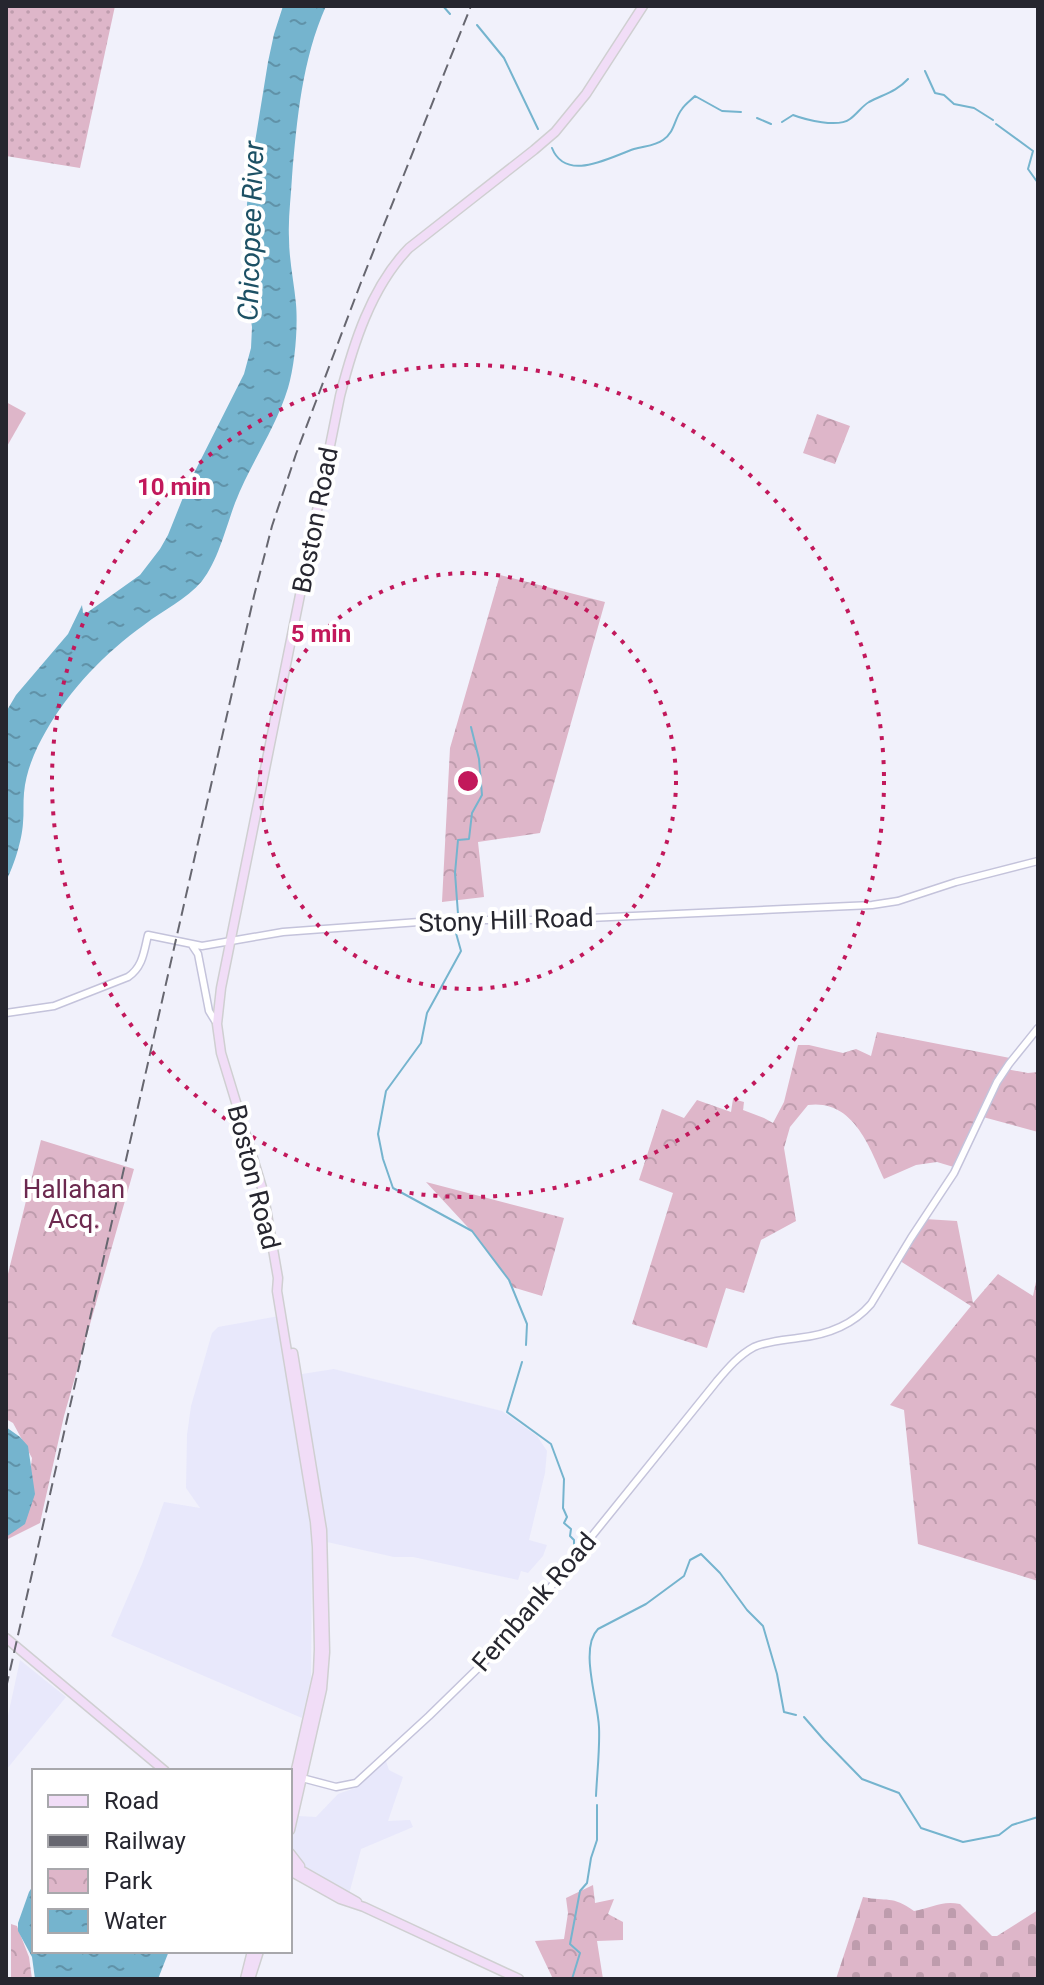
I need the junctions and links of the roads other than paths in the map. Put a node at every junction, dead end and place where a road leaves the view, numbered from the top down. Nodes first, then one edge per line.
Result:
1 (643, 6) edge
2 (1038, 861) edge
3 (231, 941) junction
4 (192, 945) junction
5 (6, 1013) edge
6 (217, 1024) junction
7 (1038, 1028) edge
8 (278, 1278) junction
9 (6, 1638) edge
10 (163, 1769) edge
11 (302, 1778) junction
12 (292, 1787) edge
13 (292, 1821) edge
14 (292, 1856) edge
15 (292, 1866) edge
16 (292, 1874) edge
17 (307, 1877) junction
18 (252, 1953) edge
19 (258, 1953) edge
20 (248, 1979) edge
21 (519, 1979) edge

1 - 3 main road, Boston Road
2 - 3 main road, Stony Hill Road
3 - 4 main road, Stony Hill Road
3 - 6 main road, Boston Road
4 - 5 main road, Stony Hill Road
4 - 6 main road
6 - 8 main road, Boston Road
7 - 11 main road, Fernbank Road
8 - 11 main road, Boston Road
8 - 12 main road, Boston Road
9 - 10 main road
11 - 13 main road, Boston Road
14 - 17 main road
15 - 17 main road
16 - 17 main road
17 - 21 main road
18 - 20 main road
19 - 20 main road

